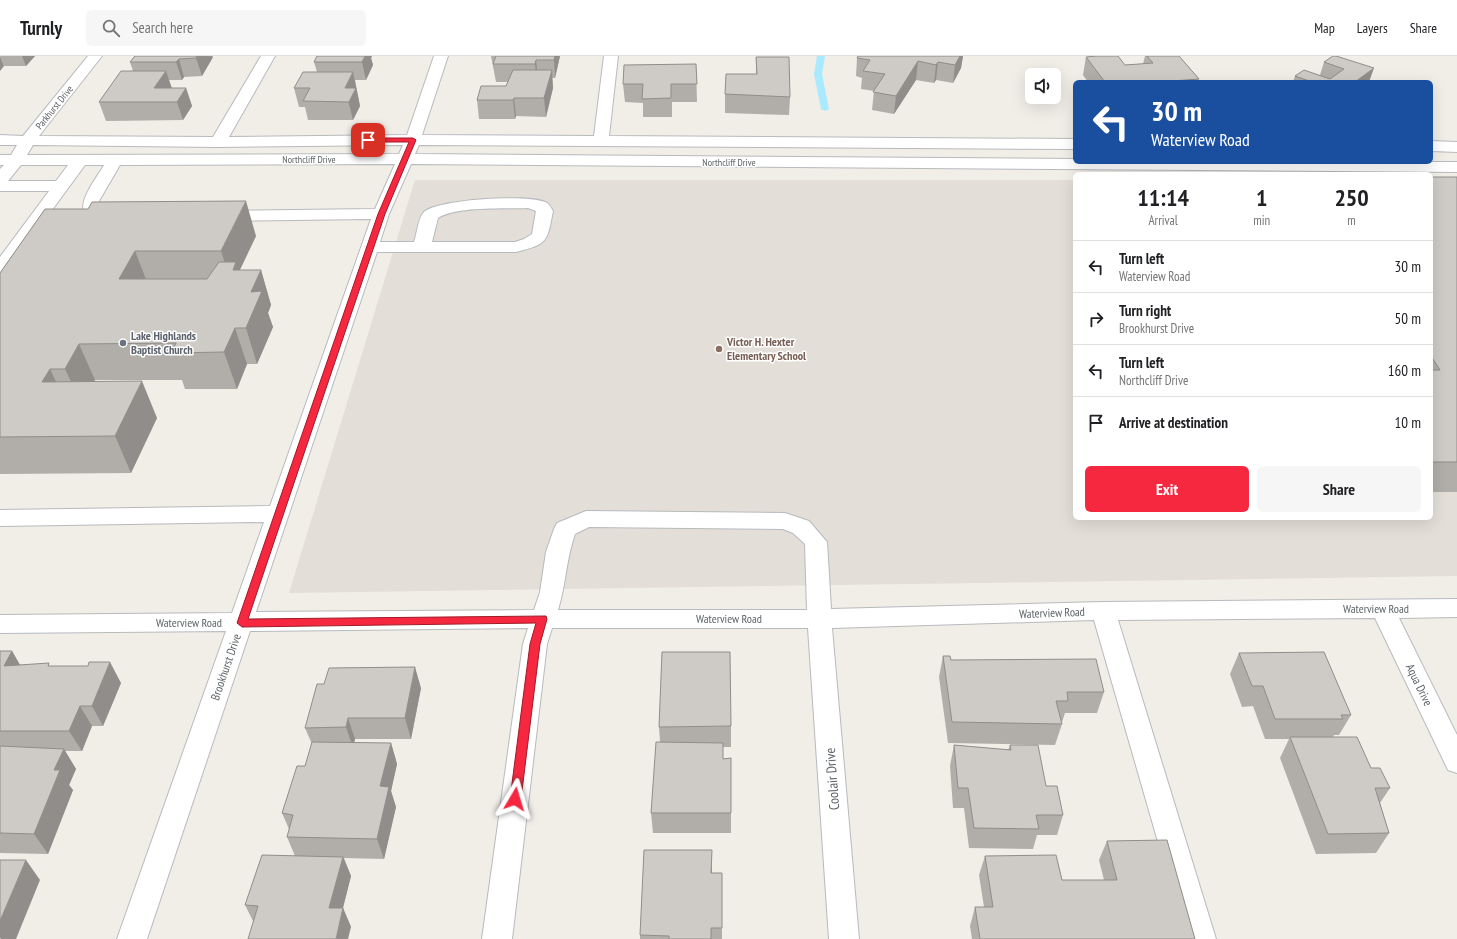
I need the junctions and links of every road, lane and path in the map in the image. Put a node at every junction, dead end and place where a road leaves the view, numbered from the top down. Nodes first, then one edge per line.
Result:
1 (96, 56) edge
2 (268, 56) edge
3 (441, 56) edge
4 (611, 56) edge
5 (0, 140) edge
6 (413, 140) junction
7 (28, 141) junction
8 (600, 141) junction
9 (218, 142) junction
10 (1073, 144) edge
11 (1433, 146) edge
12 (1457, 147) edge
13 (403, 159) junction
14 (8, 160) edge
15 (80, 160) junction
16 (115, 160) junction
17 (1457, 167) edge
18 (0, 180) edge
19 (0, 186) edge
20 (61, 186) junction
21 (381, 214) junction
22 (207, 216) edge
23 (127, 217) edge
24 (422, 246) junction
25 (370, 247) junction
26 (0, 269) edge
27 (279, 514) junction
28 (0, 518) edge
29 (1382, 608) junction
30 (1457, 608) edge
31 (1103, 611) junction
32 (542, 619) junction
33 (819, 619) junction
34 (242, 623) junction
35 (0, 624) edge
36 (1457, 762) edge
37 (132, 939) edge
38 (497, 939) edge
39 (844, 939) edge
40 (1202, 939) edge

1 - 7 street, Parkhurst Drive
2 - 9 street
3 - 6 street, Brookhurst Drive
4 - 8 street
5 - 7 street, Northcliff Drive
6 - 8 street, Northcliff Drive
6 - 9 street, Northcliff Drive
6 - 13 street, Brookhurst Drive
7 - 9 street, Northcliff Drive
7 - 14 street, Parkhurst Drive
8 - 10 street, Northcliff Drive
11 - 12 street
13 - 16 street, Northcliff Drive
13 - 17 street, Northcliff Drive
13 - 21 street, Brookhurst Drive
14 - 15 street, Northcliff Drive
14 - 18 street, Parkhurst Drive
15 - 16 street, Northcliff Drive
15 - 20 street
16 - 23 street
19 - 20 street
20 - 26 street
21 - 22 street
21 - 25 street, Brookhurst Drive
24 - 24 street
24 - 25 street
25 - 27 street, Brookhurst Drive
27 - 28 street
27 - 34 street, Brookhurst Drive
29 - 30 street, Waterview Road
29 - 31 street, Waterview Road
29 - 36 street, Aqua Drive
31 - 33 street, Waterview Road
31 - 40 street
32 - 33 street, Waterview Road
32 - 33 street, Coolair Drive
32 - 34 street, Waterview Road
32 - 38 street, Coolair Drive
33 - 39 street, Coolair Drive
34 - 35 street, Waterview Road
34 - 37 street, Brookhurst Drive

